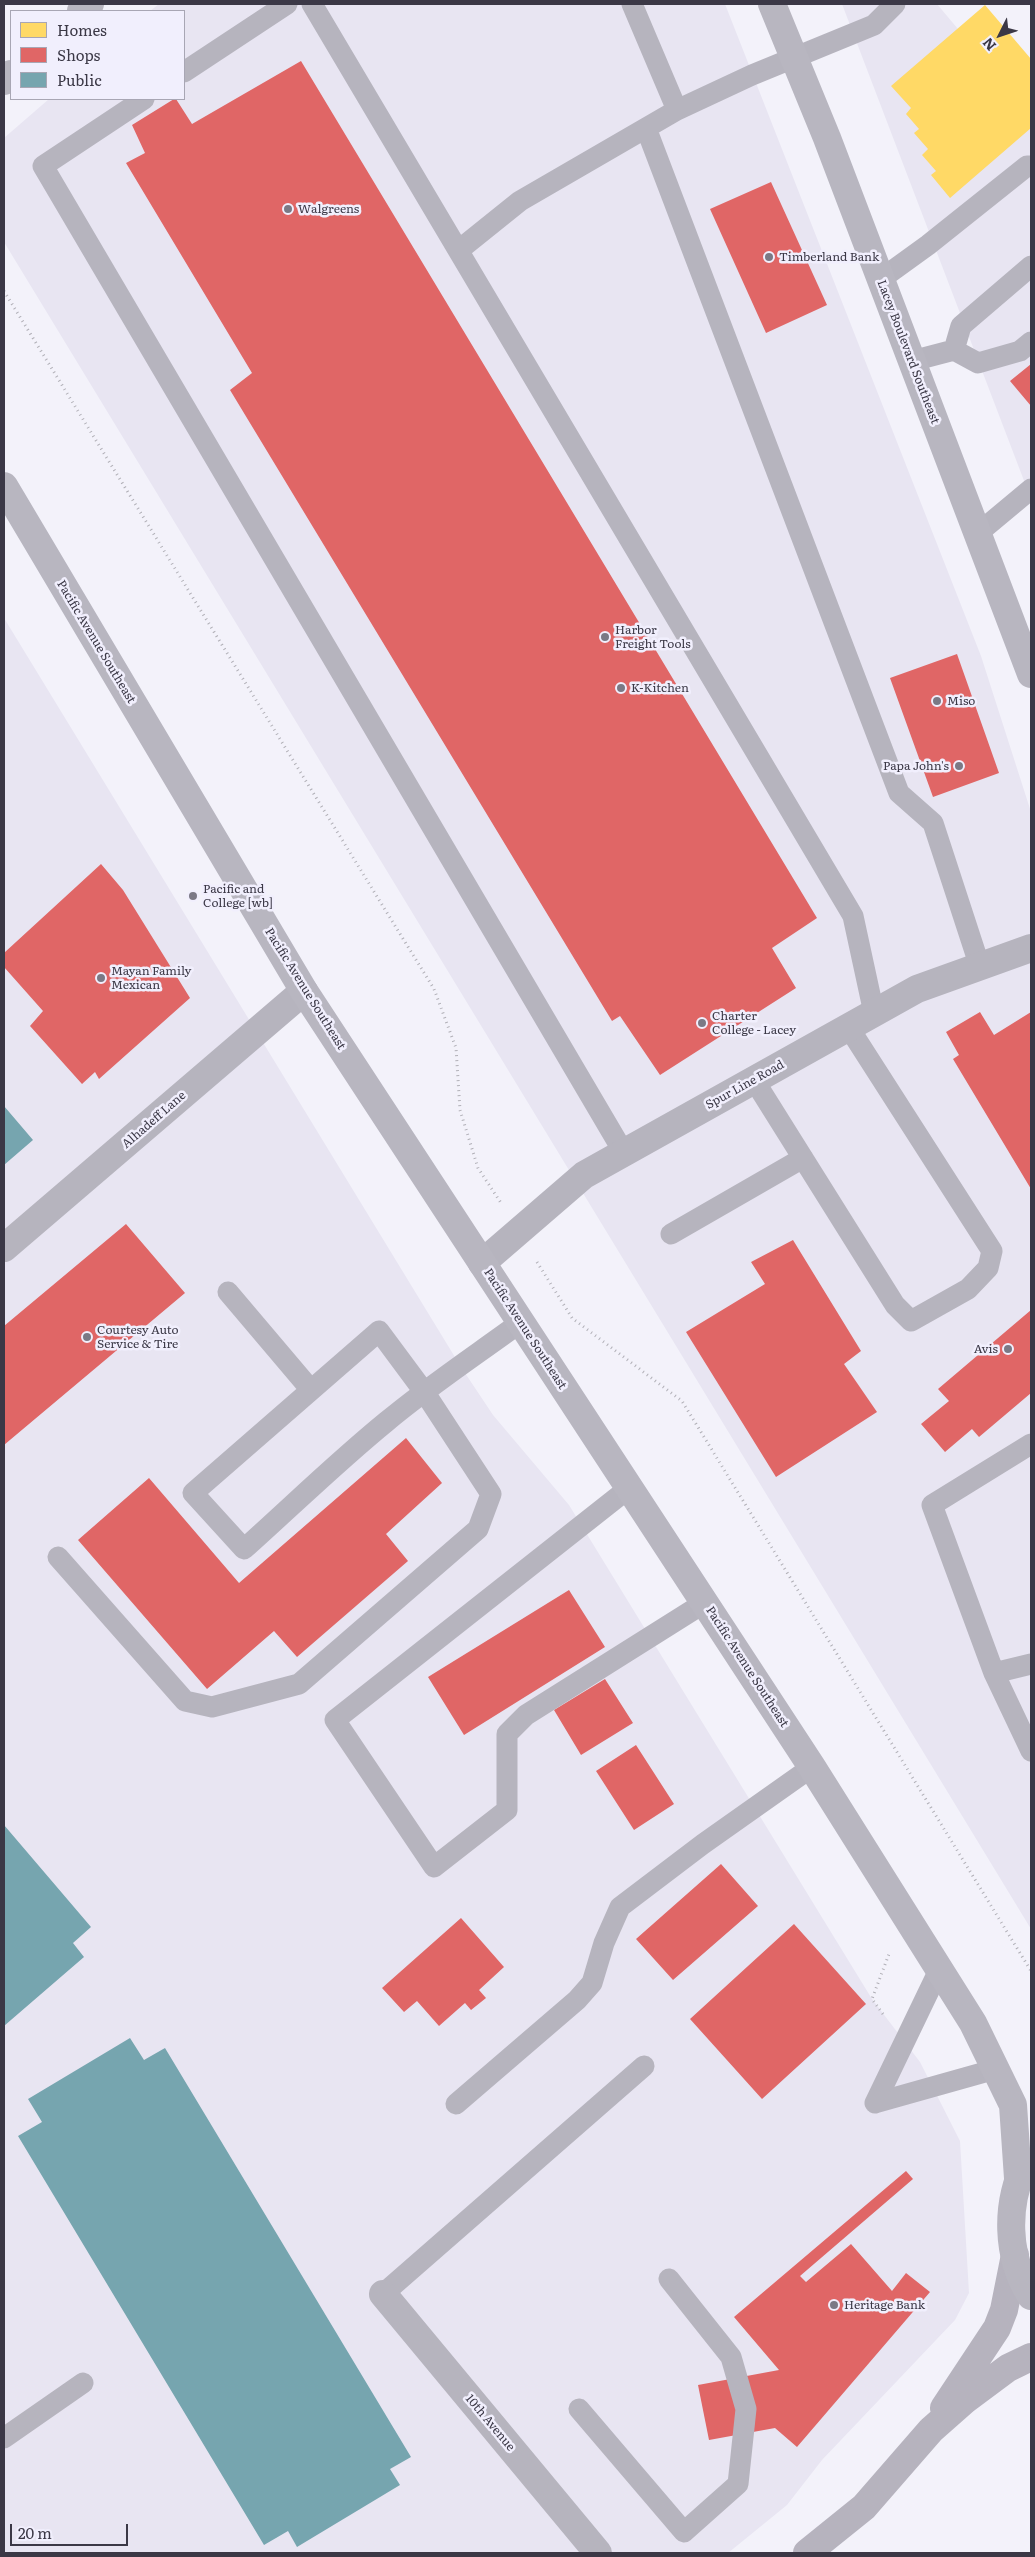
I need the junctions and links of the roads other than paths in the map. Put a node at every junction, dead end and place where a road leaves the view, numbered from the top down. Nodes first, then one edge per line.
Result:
1 (287, 4) edge
2 (312, 4) edge
3 (632, 4) edge
4 (772, 4) edge
5 (895, 4) edge
6 (794, 58) junction
7 (185, 71) edge
8 (142, 100) edge
9 (677, 110) junction
10 (646, 128) junction
11 (1031, 166) edge
12 (459, 250) junction
13 (1031, 266) edge
14 (881, 279) junction
15 (1031, 342) edge
16 (954, 350) junction
17 (912, 361) junction
18 (4, 486) edge
19 (1031, 488) edge
20 (977, 534) junction
21 (1026, 642) edge
22 (1031, 674) edge
23 (1031, 948) edge
24 (980, 967) junction
25 (304, 991) junction
26 (874, 1014) junction
27 (848, 1028) junction
28 (754, 1080) junction
29 (624, 1153) junction
30 (803, 1158) junction
31 (672, 1234) dead end
32 (4, 1248) edge
33 (482, 1262) junction
34 (228, 1292) dead end
35 (521, 1322) junction
36 (311, 1390) junction
37 (425, 1393) junction
38 (1031, 1444) edge
39 (629, 1488) junction
40 (58, 1557) dead end
41 (704, 1603) junction
42 (1031, 1664) edge
43 (994, 1673) junction
44 (1031, 1751) edge
45 (812, 1767) junction
46 (940, 1968) junction
47 (644, 2066) dead end
48 (996, 2069) junction
49 (456, 2104) dead end
50 (1031, 2152) edge
51 (1018, 2178) junction
52 (1015, 2256) junction
53 (669, 2279) dead end
54 (383, 2294) joint
55 (1031, 2296) edge
56 (1031, 2357) edge
57 (83, 2383) dead end
58 (579, 2409) dead end
59 (931, 2430) junction
60 (4, 2438) edge
61 (598, 2553) edge
62 (808, 2553) edge

1 - 7 lane
2 - 12 lane
3 - 9 lane
4 - 6 main road, Lacey Boulevard Southeast
5 - 6 lane
6 - 9 lane
6 - 14 main road, Lacey Boulevard Southeast
8 - 29 lane
9 - 10 lane
10 - 12 lane
10 - 24 lane
11 - 14 lane
12 - 26 lane
13 - 16 lane
14 - 17 main road, Lacey Boulevard Southeast
15 - 16 lane
16 - 17 lane
17 - 20 main road, Lacey Boulevard Southeast
18 - 25 main road, Pacific Avenue Southeast
19 - 20 lane
20 - 21 main road, Lacey Boulevard Southeast
21 - 22 main road, Lacey Boulevard Southeast
23 - 24 street, Spur Line Road
24 - 26 street, Spur Line Road
25 - 32 street, Alhadeff Lane
25 - 33 main road, Pacific Avenue Southeast
26 - 27 street, Spur Line Road
27 - 28 street, Spur Line Road
27 - 30 lane
28 - 29 street, Spur Line Road
28 - 30 lane
29 - 33 street, Spur Line Road
30 - 31 lane
33 - 35 main road, Pacific Avenue Southeast
34 - 36 lane
35 - 37 lane
35 - 39 main road, Pacific Avenue Southeast
36 - 37 lane
36 - 37 lane
37 - 40 lane
38 - 43 lane
39 - 41 main road, Pacific Avenue Southeast
39 - 41 lane
41 - 45 main road, Pacific Avenue Southeast
42 - 43 lane
43 - 44 lane
45 - 46 main road, Pacific Avenue Southeast
45 - 49 lane
46 - 48 main road, Pacific Avenue Southeast
46 - 48 lane
47 - 54 lane
48 - 51 main road, Pacific Avenue Southeast
50 - 51 main road
51 - 52 main road
52 - 55 main road
52 - 59 street
53 - 58 lane
54 - 61 street, 10th Avenue
56 - 59 street
57 - 60 lane
59 - 62 street

